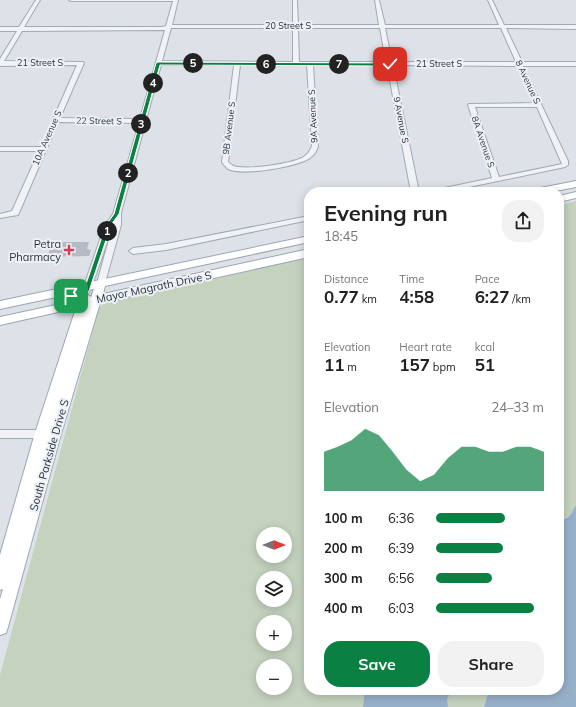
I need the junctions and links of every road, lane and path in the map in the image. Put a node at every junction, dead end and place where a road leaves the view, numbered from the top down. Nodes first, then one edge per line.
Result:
1 (38, 0) edge
2 (71, 0) edge
3 (176, 0) edge
4 (295, 0) edge
5 (377, 0) edge
6 (490, 0) edge
7 (296, 26) junction
8 (382, 26) junction
9 (502, 26) junction
10 (576, 27) edge
11 (168, 28) junction
12 (0, 29) edge
13 (21, 29) junction
14 (0, 63) edge
15 (80, 63) joint
16 (158, 63) junction
17 (237, 64) junction
18 (296, 64) junction
19 (310, 64) junction
20 (390, 64) junction
21 (520, 64) junction
22 (576, 64) edge
23 (539, 105) junction
24 (55, 120) junction
25 (142, 121) junction
26 (0, 149) edge
27 (42, 149) junction
28 (275, 165) joint
29 (496, 179) junction
30 (576, 184) edge
31 (414, 187) edge
32 (458, 187) edge
33 (561, 187) edge
34 (576, 195) edge
35 (564, 198) edge
36 (117, 214) junction
37 (0, 216) edge
38 (304, 219) edge
39 (304, 240) edge
40 (133, 251) dead end
41 (304, 255) edge
42 (92, 293) junction
43 (0, 305) edge
44 (0, 315) edge
45 (0, 321) edge
46 (0, 434) edge
47 (48, 434) junction
48 (0, 582) edge
49 (1, 619) edge

1 - 13 street
2 - 3 street
3 - 11 street
4 - 7 street
5 - 8 street, 9 Avenue S
6 - 9 street, 8 Avenue S
7 - 8 street, 20 Street S
7 - 11 street, 20 Street S
7 - 18 street
8 - 9 street, 20 Street S
8 - 20 street, 9 Avenue S
9 - 10 street, 20 Street S
9 - 21 street, 8 Avenue S
11 - 13 street, 20 Street S
11 - 16 street
12 - 13 street, 20 Street S
13 - 14 street
14 - 15 street, 21 Street S
15 - 24 street, 10A Avenue S
16 - 17 street, 21 Street S
16 - 25 street
17 - 18 street, 21 Street S
17 - 28 street, 9B Avenue S
18 - 19 street, 21 Street S
19 - 20 street, 21 Street S
19 - 28 street, 9A Avenue S
20 - 21 street, 21 Street S
20 - 31 street, 9 Avenue S
21 - 22 street, 21 Street S
21 - 23 street, 8 Avenue S
23 - 29 street, 8 Avenue S
23 - 29 street, 8A Avenue S
24 - 25 street, 22 Street S
24 - 27 street, 10A Avenue S
25 - 36 street
26 - 27 street
27 - 37 street, 10A Avenue S
29 - 32 street
30 - 33 main road
34 - 35 main road
36 - 42 street
36 - 42 street
38 - 40 street
39 - 42 main road
41 - 42 main road, Mayor Magrath Drive S
42 - 43 main road, Mayor Magrath Drive S
42 - 44 main road
42 - 45 main road, Mayor Magrath Drive S
42 - 47 main road, South Parkside Drive S
46 - 47 street
47 - 48 main road, South Parkside Drive S
47 - 49 main road, South Parkside Drive S

